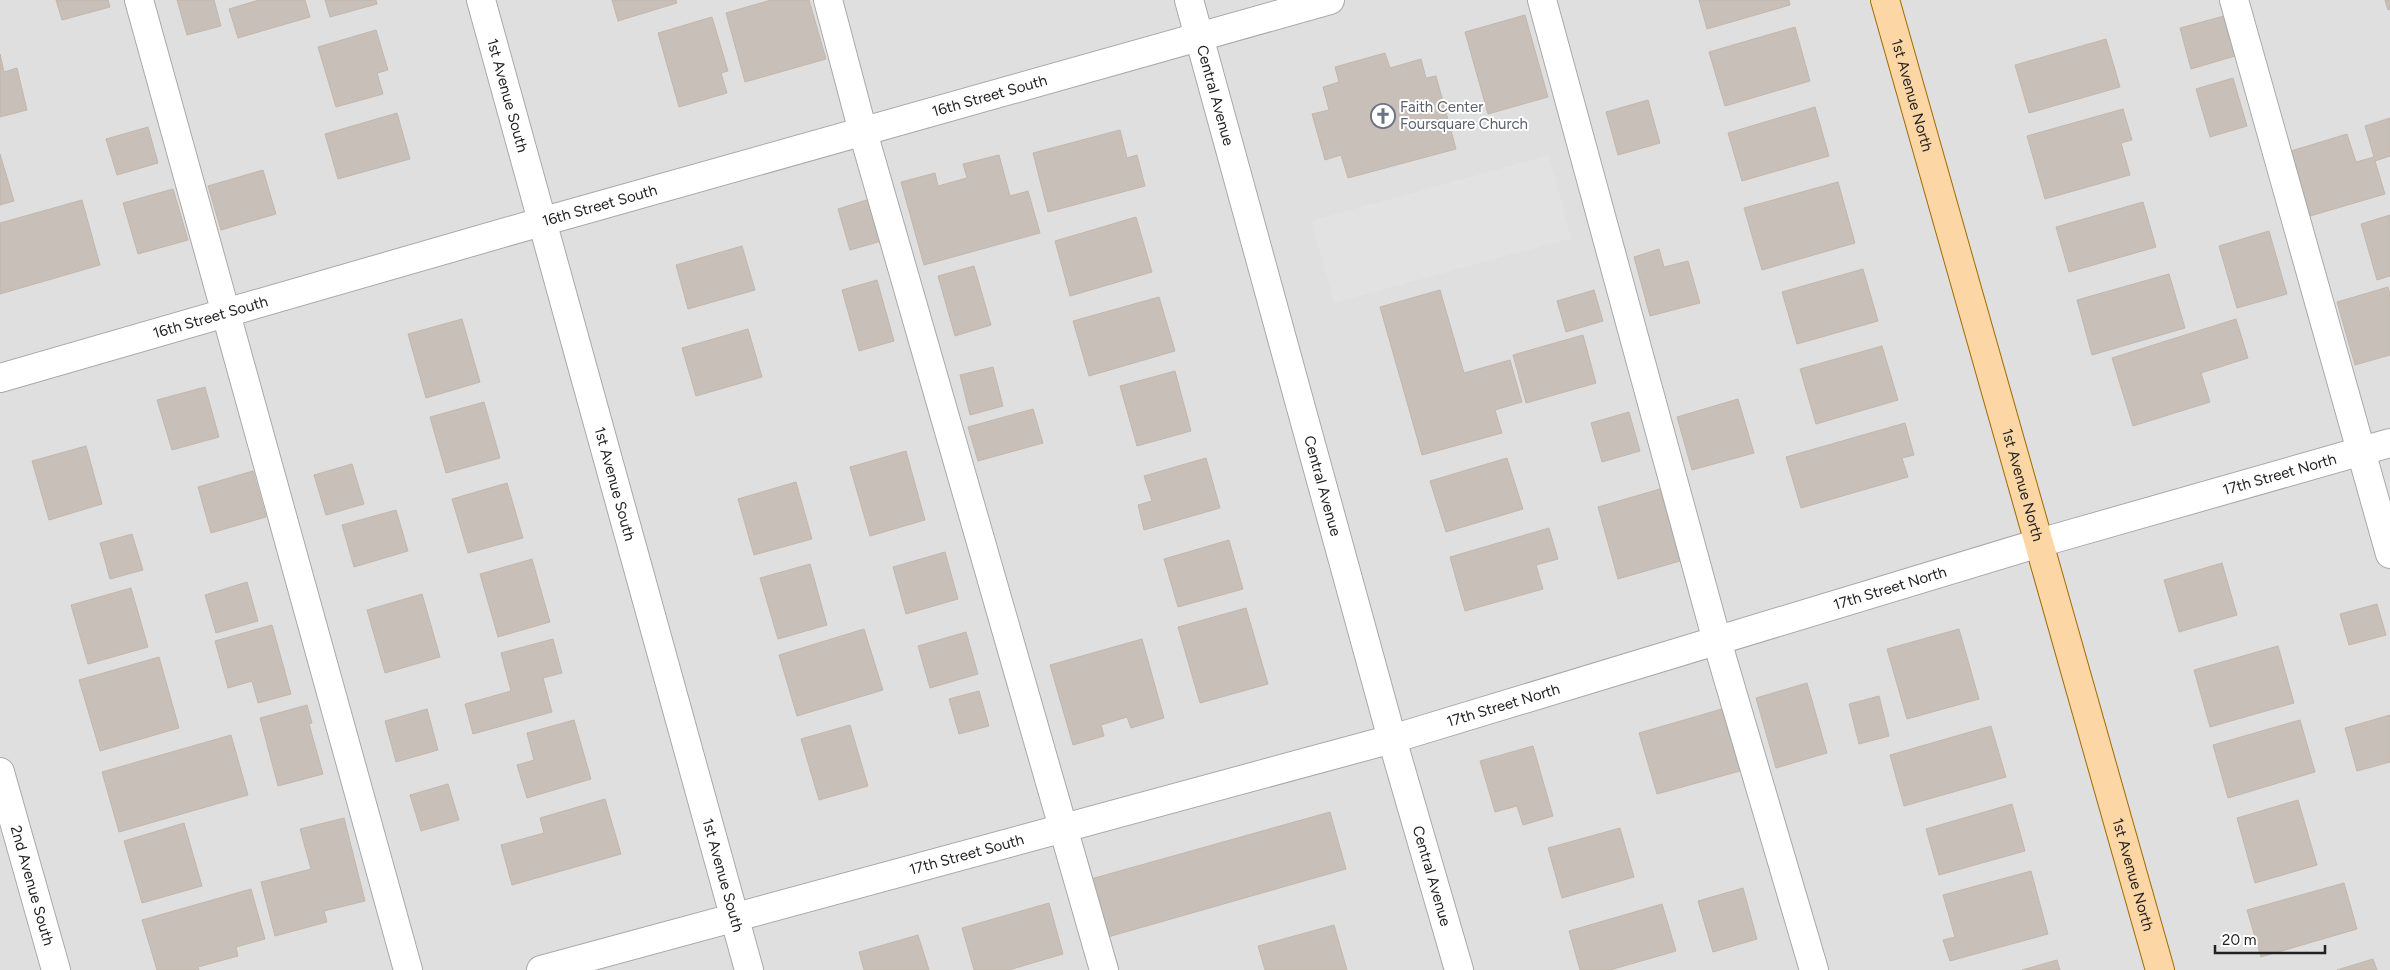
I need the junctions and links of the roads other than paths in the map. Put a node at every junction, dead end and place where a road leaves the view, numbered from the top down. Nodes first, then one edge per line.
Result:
1 (139, 0) edge
2 (481, 0) edge
3 (828, 0) edge
4 (1189, 0) edge
5 (1330, 0) edge
6 (1542, 0) edge
7 (1885, 0) edge
8 (2234, 0) edge
9 (1200, 37) junction
10 (863, 132) junction
11 (541, 222) junction
12 (226, 313) junction
13 (0, 378) edge
14 (2390, 443) edge
15 (2362, 451) junction
16 (2039, 544) junction
17 (2390, 554) edge
18 (1717, 641) junction
19 (1392, 739) junction
20 (0, 772) edge
21 (1064, 827) junction
22 (733, 916) junction
23 (56, 970) edge
24 (408, 970) edge
25 (541, 970) edge
26 (749, 970) edge
27 (1104, 970) edge
28 (1459, 970) edge
29 (1814, 970) edge
30 (2160, 970) edge

1 - 12 street
2 - 11 street, 1st Avenue South
3 - 10 street
4 - 9 street, Central Avenue
5 - 9 street, 16th Street South
6 - 18 street
7 - 16 main road, 1st Avenue North
8 - 15 street
9 - 10 street, 16th Street South
9 - 19 street, Central Avenue
10 - 11 street, 16th Street South
10 - 21 street
11 - 12 street, 16th Street South
11 - 22 street, 1st Avenue South
12 - 13 street, 16th Street South
12 - 24 street
14 - 15 street, 17th Street North
15 - 16 street, 17th Street North
15 - 17 street
16 - 18 street, 17th Street North
16 - 30 main road, 1st Avenue North
18 - 19 street, 17th Street North
18 - 29 street
19 - 21 street, 17th Street South
19 - 28 street, Central Avenue
20 - 23 street, 2nd Avenue South
21 - 22 street, 17th Street South
21 - 27 street
22 - 25 street, 17th Street South
22 - 26 street, 1st Avenue South

